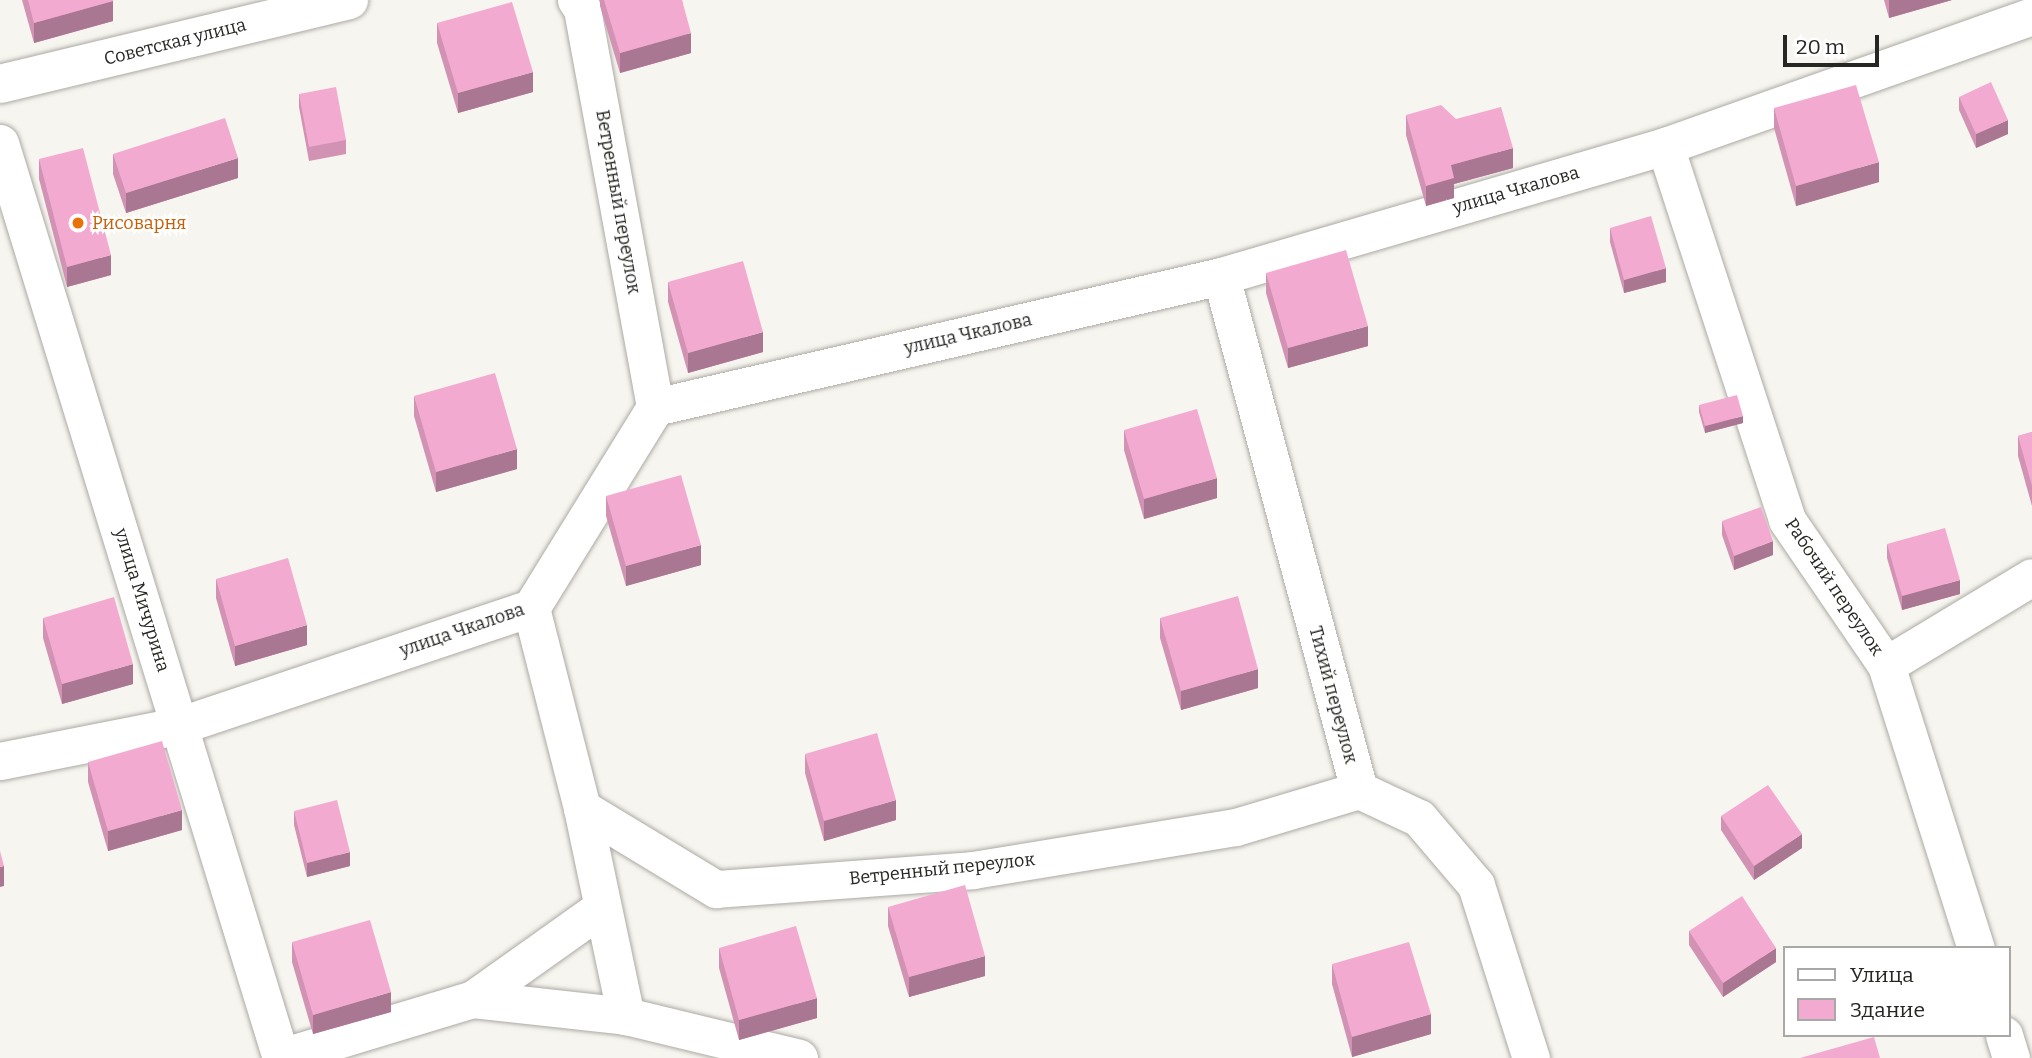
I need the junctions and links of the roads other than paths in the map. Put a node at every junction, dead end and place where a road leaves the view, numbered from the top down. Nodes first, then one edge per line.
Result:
1 (349, 0) edge
2 (576, 0) edge
3 (2032, 16) edge
4 (0, 85) edge
5 (0, 143) edge
6 (1665, 146) junction
7 (1221, 275) junction
8 (655, 407) junction
9 (2032, 577) edge
10 (531, 608) junction
11 (1886, 665) junction
12 (181, 725) junction
13 (0, 761) edge
14 (1359, 790) junction
15 (582, 808) junction
16 (601, 908) junction
17 (1975, 946) edge
18 (474, 999) junction
19 (626, 1016) junction
20 (2005, 1037) edge
21 (281, 1058) edge
22 (799, 1058) edge
23 (1531, 1058) edge
24 (2011, 1058) edge

1 - 4 main road, Советская улица
2 - 8 street, Ветренный переулок
3 - 6 street, улица Чкалова
5 - 12 street, улица Мичурина
6 - 7 street, улица Чкалова
6 - 11 street, Рабочий переулок
7 - 8 street, улица Чкалова
7 - 14 street, Тихий переулок
8 - 10 street, улица Чкалова
9 - 11 street
10 - 12 street, улица Чкалова
10 - 15 street
11 - 17 street, Рабочий переулок
12 - 13 street, улица Чкалова
12 - 21 street, улица Мичурина
14 - 15 street, Ветренный переулок
14 - 23 street
15 - 16 street
16 - 18 street
16 - 19 street
18 - 19 street
18 - 21 street
19 - 22 street
20 - 24 street

